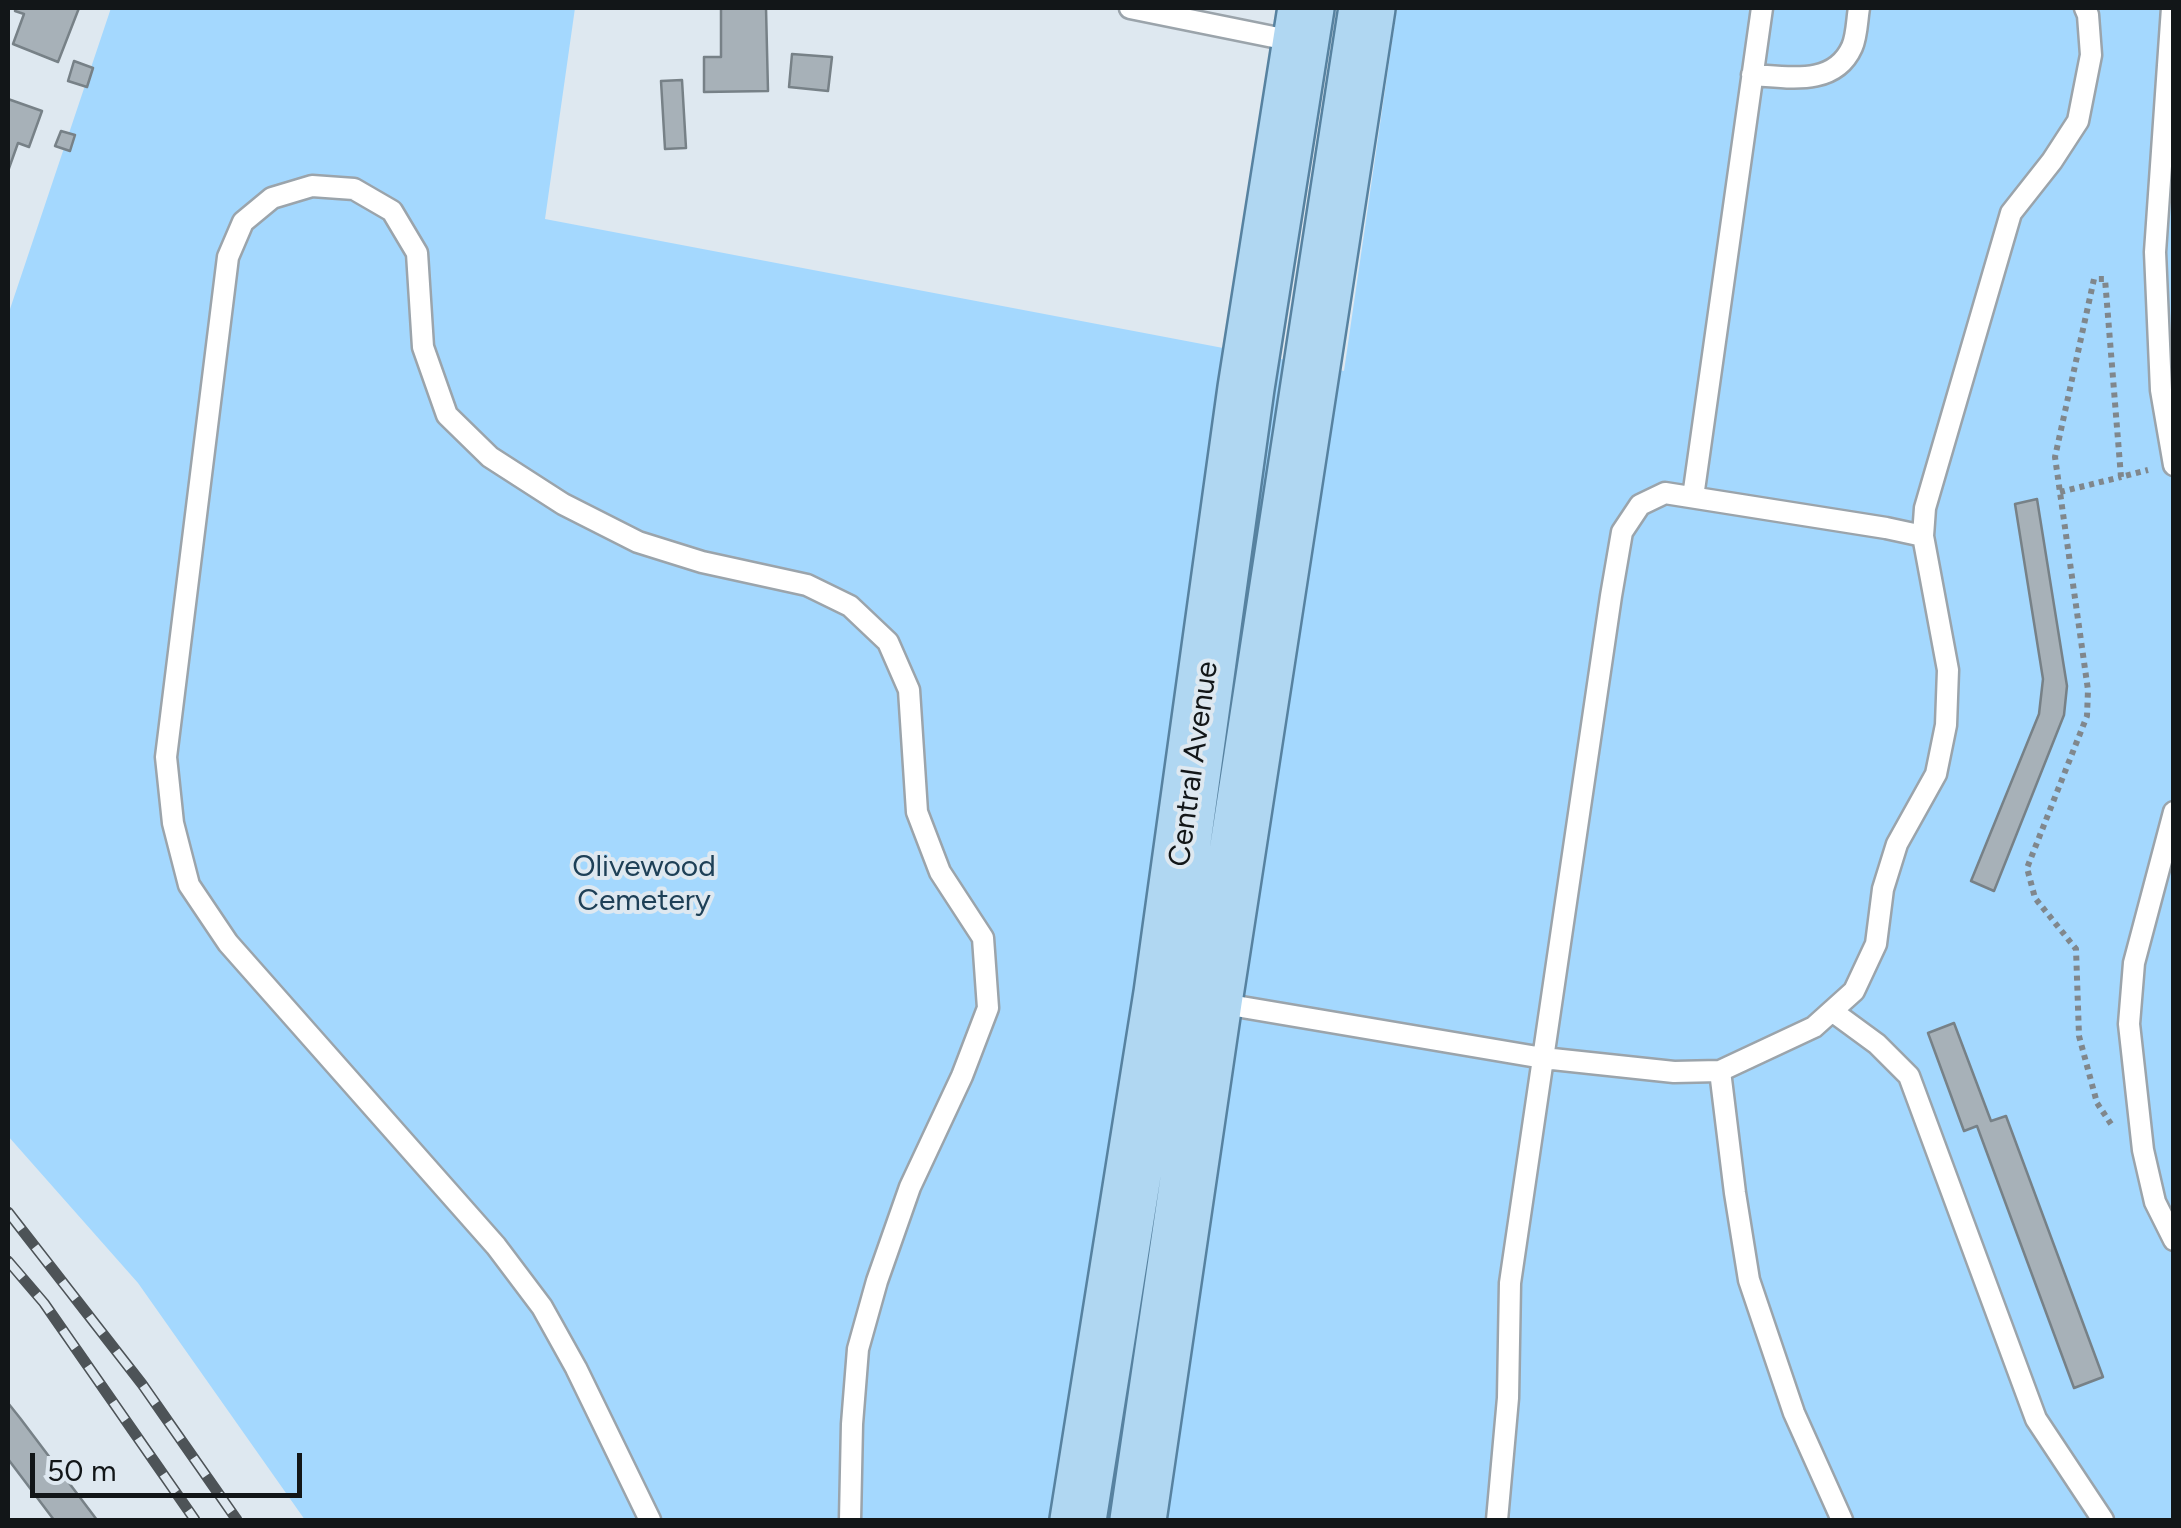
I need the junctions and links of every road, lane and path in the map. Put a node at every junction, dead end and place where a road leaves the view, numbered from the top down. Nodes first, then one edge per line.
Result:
1 (1130, 8) edge
2 (1367, 8) edge
3 (1762, 8) edge
4 (1858, 8) edge
5 (2084, 8) edge
6 (2172, 8) edge
7 (1303, 25) edge
8 (1752, 74) junction
9 (2173, 464) edge
10 (2122, 477) junction
11 (2060, 492) junction
12 (1693, 498) junction
13 (1923, 536) junction
14 (2174, 812) edge
15 (1188, 997) junction
16 (1832, 1011) junction
17 (1543, 1058) junction
18 (1720, 1071) junction
19 (2143, 1150) junction
20 (2174, 1240) edge
21 (650, 1520) edge
22 (850, 1520) edge
23 (1078, 1520) edge
24 (1138, 1520) edge
25 (1497, 1520) edge
26 (1842, 1520) edge
27 (2103, 1520) edge

1 - 7 lane
2 - 15 main road, Central Avenue
3 - 8 lane
4 - 8 lane
5 - 13 lane
6 - 9 lane
7 - 15 main road, Central Avenue
8 - 12 lane
9 - 10 path
10 - 11 path
10 - 11 path
11 - 19 path
12 - 13 lane
12 - 17 lane
13 - 16 lane
14 - 19 lane
15 - 17 lane
15 - 23 main road, Central Avenue
15 - 24 main road, Central Avenue
16 - 18 lane
16 - 27 lane
17 - 18 lane
17 - 25 lane
18 - 26 lane
19 - 20 lane
21 - 22 lane

